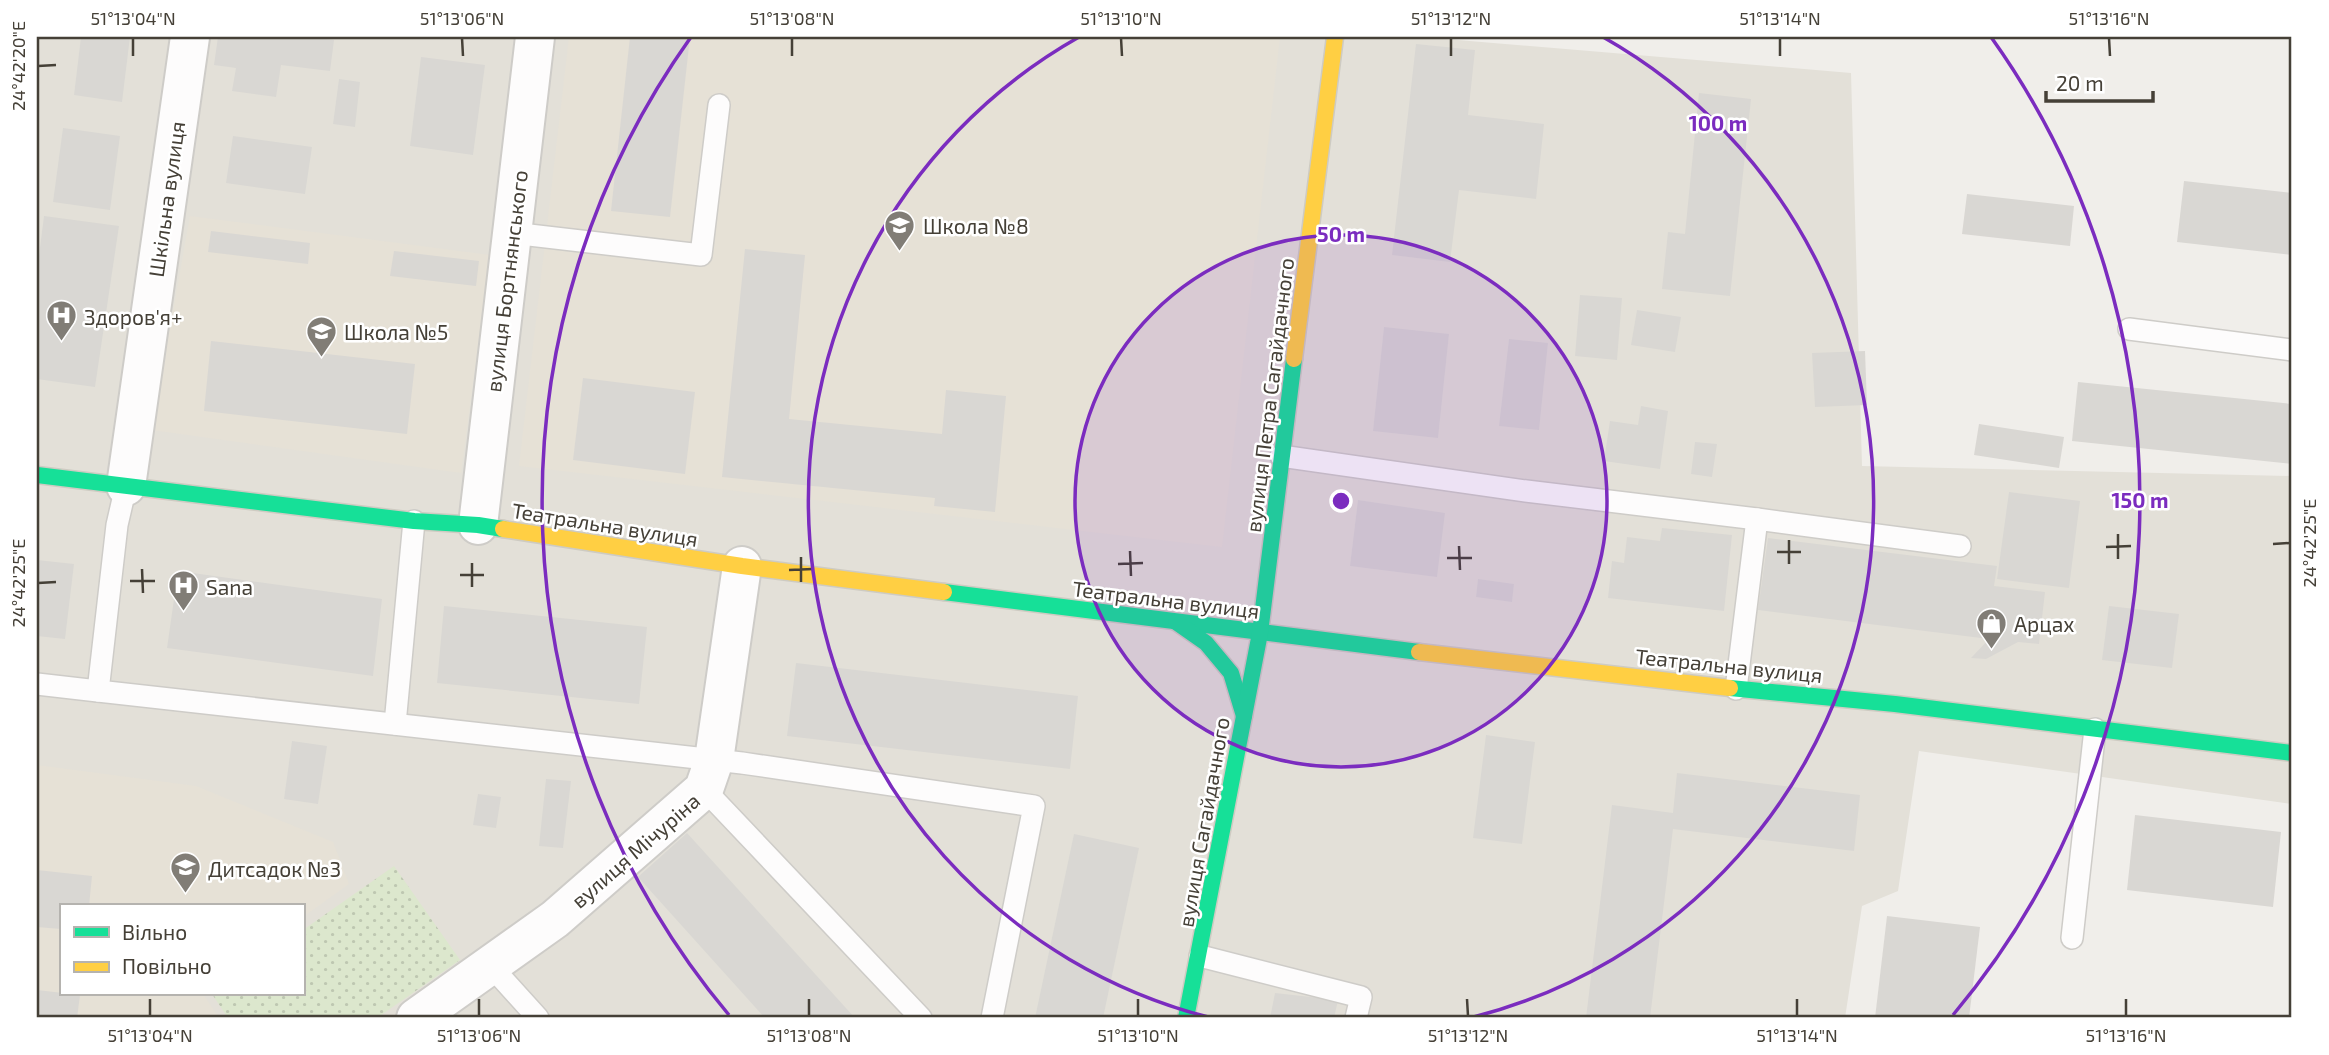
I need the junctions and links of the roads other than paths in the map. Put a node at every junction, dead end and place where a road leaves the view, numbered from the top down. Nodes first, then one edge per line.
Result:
1 (190, 37) edge
2 (535, 37) edge
3 (1335, 37) edge
4 (719, 104) dead end
5 (512, 233) junction
6 (2129, 329) dead end
7 (2292, 350) edge
8 (1281, 456) junction
9 (37, 475) edge
10 (125, 486) junction
11 (1757, 519) junction
12 (414, 521) junction
13 (478, 525) junction
14 (1961, 546) dead end
15 (742, 566) junction
16 (1176, 622) junction
17 (1260, 633) junction
18 (37, 684) edge
19 (1736, 688) junction
20 (98, 691) junction
21 (1244, 716) junction
22 (395, 724) junction
23 (2095, 729) junction
24 (2292, 753) edge
25 (709, 775) junction
26 (2072, 938) dead end
27 (1200, 956) junction
28 (490, 965) junction
29 (416, 1018) edge
30 (538, 1018) edge
31 (921, 1018) edge
32 (992, 1018) edge
33 (1186, 1018) edge
34 (1356, 1018) edge

1 - 10 street, Шкільна вулиця
2 - 5 street, вулиця Бортнянського
3 - 8 street, вулиця Петра Сагайдачного
4 - 5 lane
5 - 13 street, вулиця Бортнянського
6 - 7 lane
8 - 11 lane
8 - 17 street, вулиця Петра Сагайдачного
9 - 10 street, Театральна вулиця
10 - 12 street, Театральна вулиця
10 - 20 lane
11 - 14 lane
11 - 19 lane
12 - 13 street, Театральна вулиця
12 - 22 lane
13 - 15 street, Театральна вулиця
15 - 16 street, Театральна вулиця
15 - 25 street
16 - 17 street, Театральна вулиця
16 - 21 street
17 - 19 street, Театральна вулиця
17 - 21 street, вулиця Сагайдачного
18 - 20 lane
19 - 23 street, Театральна вулиця
20 - 22 lane
21 - 27 street, вулиця Сагайдачного
22 - 25 lane
23 - 24 street, Театральна вулиця
23 - 26 lane
25 - 28 street, вулиця Мічуріна
25 - 31 lane
25 - 32 lane
27 - 33 street, вулиця Сагайдачного
27 - 34 lane
28 - 29 street, вулиця Мічуріна
28 - 30 lane

